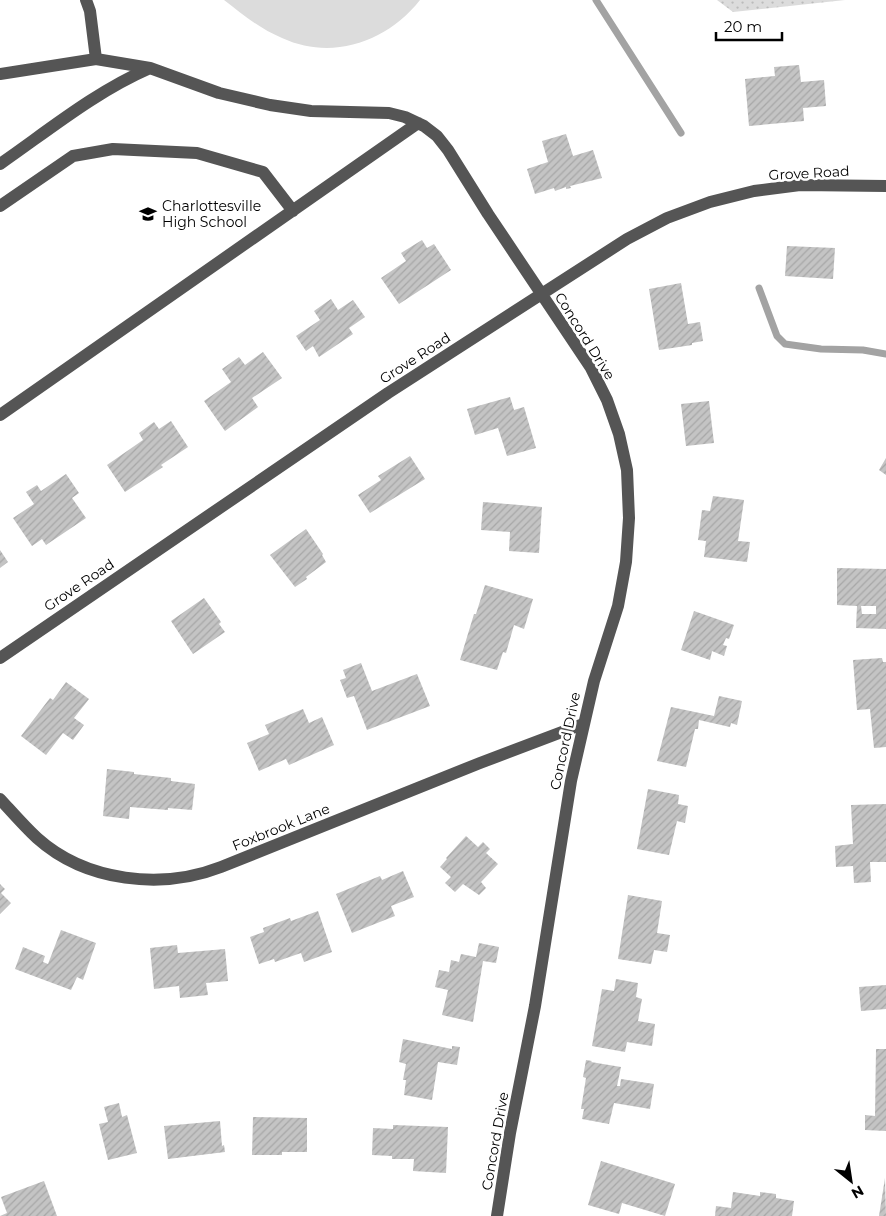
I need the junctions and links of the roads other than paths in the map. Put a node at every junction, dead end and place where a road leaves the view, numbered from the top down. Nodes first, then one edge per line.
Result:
1 (86, 0) edge
2 (96, 59) junction
3 (150, 68) junction
4 (0, 74) edge
5 (418, 123) junction
6 (0, 164) edge
7 (886, 186) edge
8 (0, 206) edge
9 (293, 211) junction
10 (541, 294) junction
11 (0, 415) edge
12 (0, 658) edge
13 (583, 724) junction
14 (0, 799) edge
15 (497, 1216) edge

1 - 2 street
2 - 3 street, Concord Drive
2 - 4 street, Concord Drive
3 - 5 street, Concord Drive
3 - 6 street
5 - 9 street
5 - 10 street, Concord Drive
7 - 10 street, Grove Road
8 - 9 street
9 - 11 street
10 - 12 street, Grove Road
10 - 13 street, Concord Drive
13 - 14 street, Foxbrook Lane
13 - 15 street, Concord Drive

